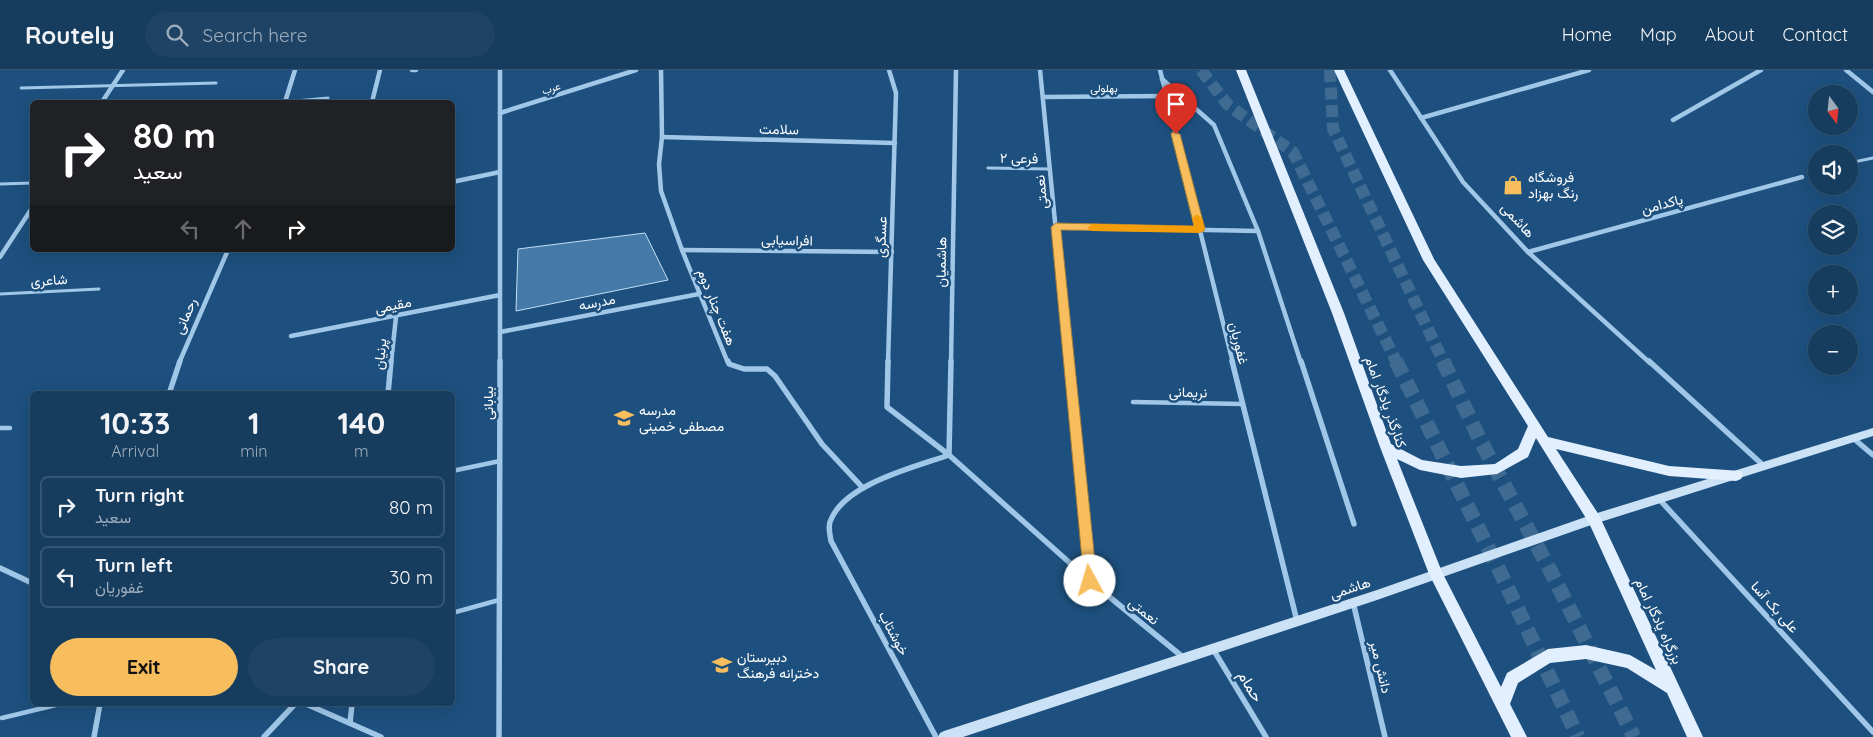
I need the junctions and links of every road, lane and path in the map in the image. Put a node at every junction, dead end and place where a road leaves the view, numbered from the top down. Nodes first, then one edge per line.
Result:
1 (123, 70) edge
2 (295, 70) edge
3 (380, 70) edge
4 (412, 70) edge
5 (416, 70) edge
6 (500, 70) edge
7 (636, 70) edge
8 (661, 70) edge
9 (889, 70) edge
10 (956, 70) edge
11 (1040, 70) edge
12 (1160, 70) edge
13 (1242, 70) edge
14 (1339, 70) edge
15 (1390, 70) edge
16 (1588, 70) edge
17 (1761, 70) edge
18 (1846, 70) edge
19 (1162, 79) junction
20 (216, 82) dead end
21 (114, 84) junction
22 (21, 88) dead end
23 (1873, 92) edge
24 (1166, 96) junction
25 (1043, 97) junction
26 (328, 98) dead end
27 (103, 100) edge
28 (286, 100) edge
29 (306, 100) edge
30 (372, 100) edge
31 (500, 114) junction
32 (1421, 118) junction
33 (1673, 120) dead end
34 (662, 137) junction
35 (895, 143) junction
36 (1873, 158) edge
37 (1858, 161) edge
38 (988, 168) dead end
39 (1050, 169) junction
40 (500, 172) junction
41 (1802, 177) dead end
42 (455, 181) edge
43 (30, 183) edge
44 (0, 184) edge
45 (30, 211) edge
46 (1056, 227) junction
47 (1200, 229) junction
48 (1258, 231) junction
49 (682, 250) junction
50 (227, 252) edge
51 (892, 252) junction
52 (1528, 252) junction
53 (0, 257) edge
54 (98, 289) dead end
55 (0, 294) edge
56 (699, 294) junction
57 (500, 295) junction
58 (396, 317) junction
59 (500, 332) junction
60 (291, 336) dead end
61 (170, 391) edge
62 (388, 391) edge
63 (1133, 402) dead end
64 (1243, 404) junction
65 (887, 406) joint
66 (1535, 424) junction
67 (0, 428) edge
68 (10, 428) dead end
69 (1873, 432) edge
70 (1853, 438) junction
71 (1545, 441) junction
72 (1386, 447) junction
73 (949, 455) junction
74 (1873, 455) edge
75 (500, 461) junction
76 (1764, 466) junction
77 (455, 470) edge
78 (1736, 475) junction
79 (863, 488) junction
80 (1659, 499) junction
81 (1594, 519) junction
82 (1354, 524) dead end
83 (0, 568) edge
84 (1436, 574) junction
85 (1090, 581) junction
86 (30, 582) edge
87 (499, 600) junction
88 (1353, 602) junction
89 (455, 611) edge
90 (1297, 621) junction
91 (1213, 649) junction
92 (1184, 658) junction
93 (1672, 688) junction
94 (1503, 704) junction
95 (52, 706) edge
96 (100, 706) edge
97 (293, 706) edge
98 (311, 706) edge
99 (352, 706) edge
100 (2, 718) dead end
101 (350, 723) junction
102 (1873, 732) edge
103 (94, 737) edge
104 (264, 737) edge
105 (382, 737) edge
106 (499, 737) edge
107 (936, 737) edge
108 (944, 737) edge
109 (1266, 737) edge
110 (1385, 737) edge
111 (1519, 737) edge
112 (1695, 737) edge

1 - 21 street
2 - 28 street
3 - 30 street
4 - 5 street
6 - 31 street, بیابانی
7 - 31 street, عرب
8 - 34 street, هفت چنار دوم
9 - 35 street, عسگری
10 - 73 street, هاشمیان
11 - 25 street, نعمتی
12 - 19 street, غفوریان
13 - 72 main road, کنارگذر یادگار امام
14 - 66 main road
15 - 32 street, هاشمی
16 - 32 street
17 - 33 street
18 - 23 street
19 - 24 street, غفوریان
19 - 48 street
20 - 21 lane
21 - 22 lane
21 - 27 street
24 - 25 street, بهلولی
24 - 47 street, غفوریان
25 - 39 street, نعمتی
26 - 29 lane
31 - 40 street, بیابانی
32 - 52 street, هاشمی
34 - 35 street, سلامت
34 - 49 street, هفت چنار دوم
35 - 51 street, عسگری
36 - 37 lane
38 - 39 lane, فرعی ۲
39 - 46 street, نعمتی
40 - 42 street
40 - 57 street, بیابانی
41 - 52 street, پاکدامن
43 - 44 lane
45 - 53 street
46 - 47 street
46 - 85 street, نعمتی
47 - 48 street
47 - 64 street, غفوریان
48 - 82 street
49 - 51 street, افراسیابی
49 - 56 street, هفت چنار دوم
50 - 61 street, رحمانی
51 - 65 street, عسگری
52 - 76 street, هاشمی
54 - 55 lane, شاعری
56 - 59 street, مدرسه
56 - 79 street, هفت چنار دوم
57 - 58 street, مقیمی
57 - 59 street, بیابانی
58 - 60 street, مقیمی
58 - 62 street, پرنیان
59 - 75 street, بیابانی
63 - 64 lane, نریمانی
64 - 90 street, غفوریان
65 - 73 street, نعمتی
66 - 71 main road
66 - 72 main road
67 - 68 lane
69 - 70 main road, هاشمی
70 - 74 street
70 - 76 main road, هاشمی
71 - 78 main road
71 - 81 main road
72 - 84 main road, کنارگذر یادگار امام
73 - 79 street
73 - 85 street, نعمتی
75 - 77 lane
75 - 87 street, بیابانی
76 - 78 main road, هاشمی
78 - 80 main road, هاشمی
79 - 107 street, خوشتاب
80 - 81 main road, هاشمی
80 - 102 street, علی بک آسا
81 - 84 main road, هاشمی
81 - 93 main road, بزرگراه یادگار امام
83 - 86 street
84 - 88 main road, هاشمی
84 - 94 main road, کنارگذر یادگار امام
85 - 92 street, نعمتی
87 - 89 lane
87 - 106 street, بیابانی
88 - 90 main road, هاشمی
88 - 110 street, دانش میر
90 - 91 main road, هاشمی
91 - 92 main road, هاشمی
91 - 109 street, حمام
92 - 108 main road, هاشمی
93 - 94 main road
93 - 112 main road, بزرگراه یادگار امام
94 - 111 main road, کنارگذر یادگار امام
95 - 100 lane
96 - 103 street
97 - 104 street
98 - 101 street
99 - 101 street
101 - 105 street

